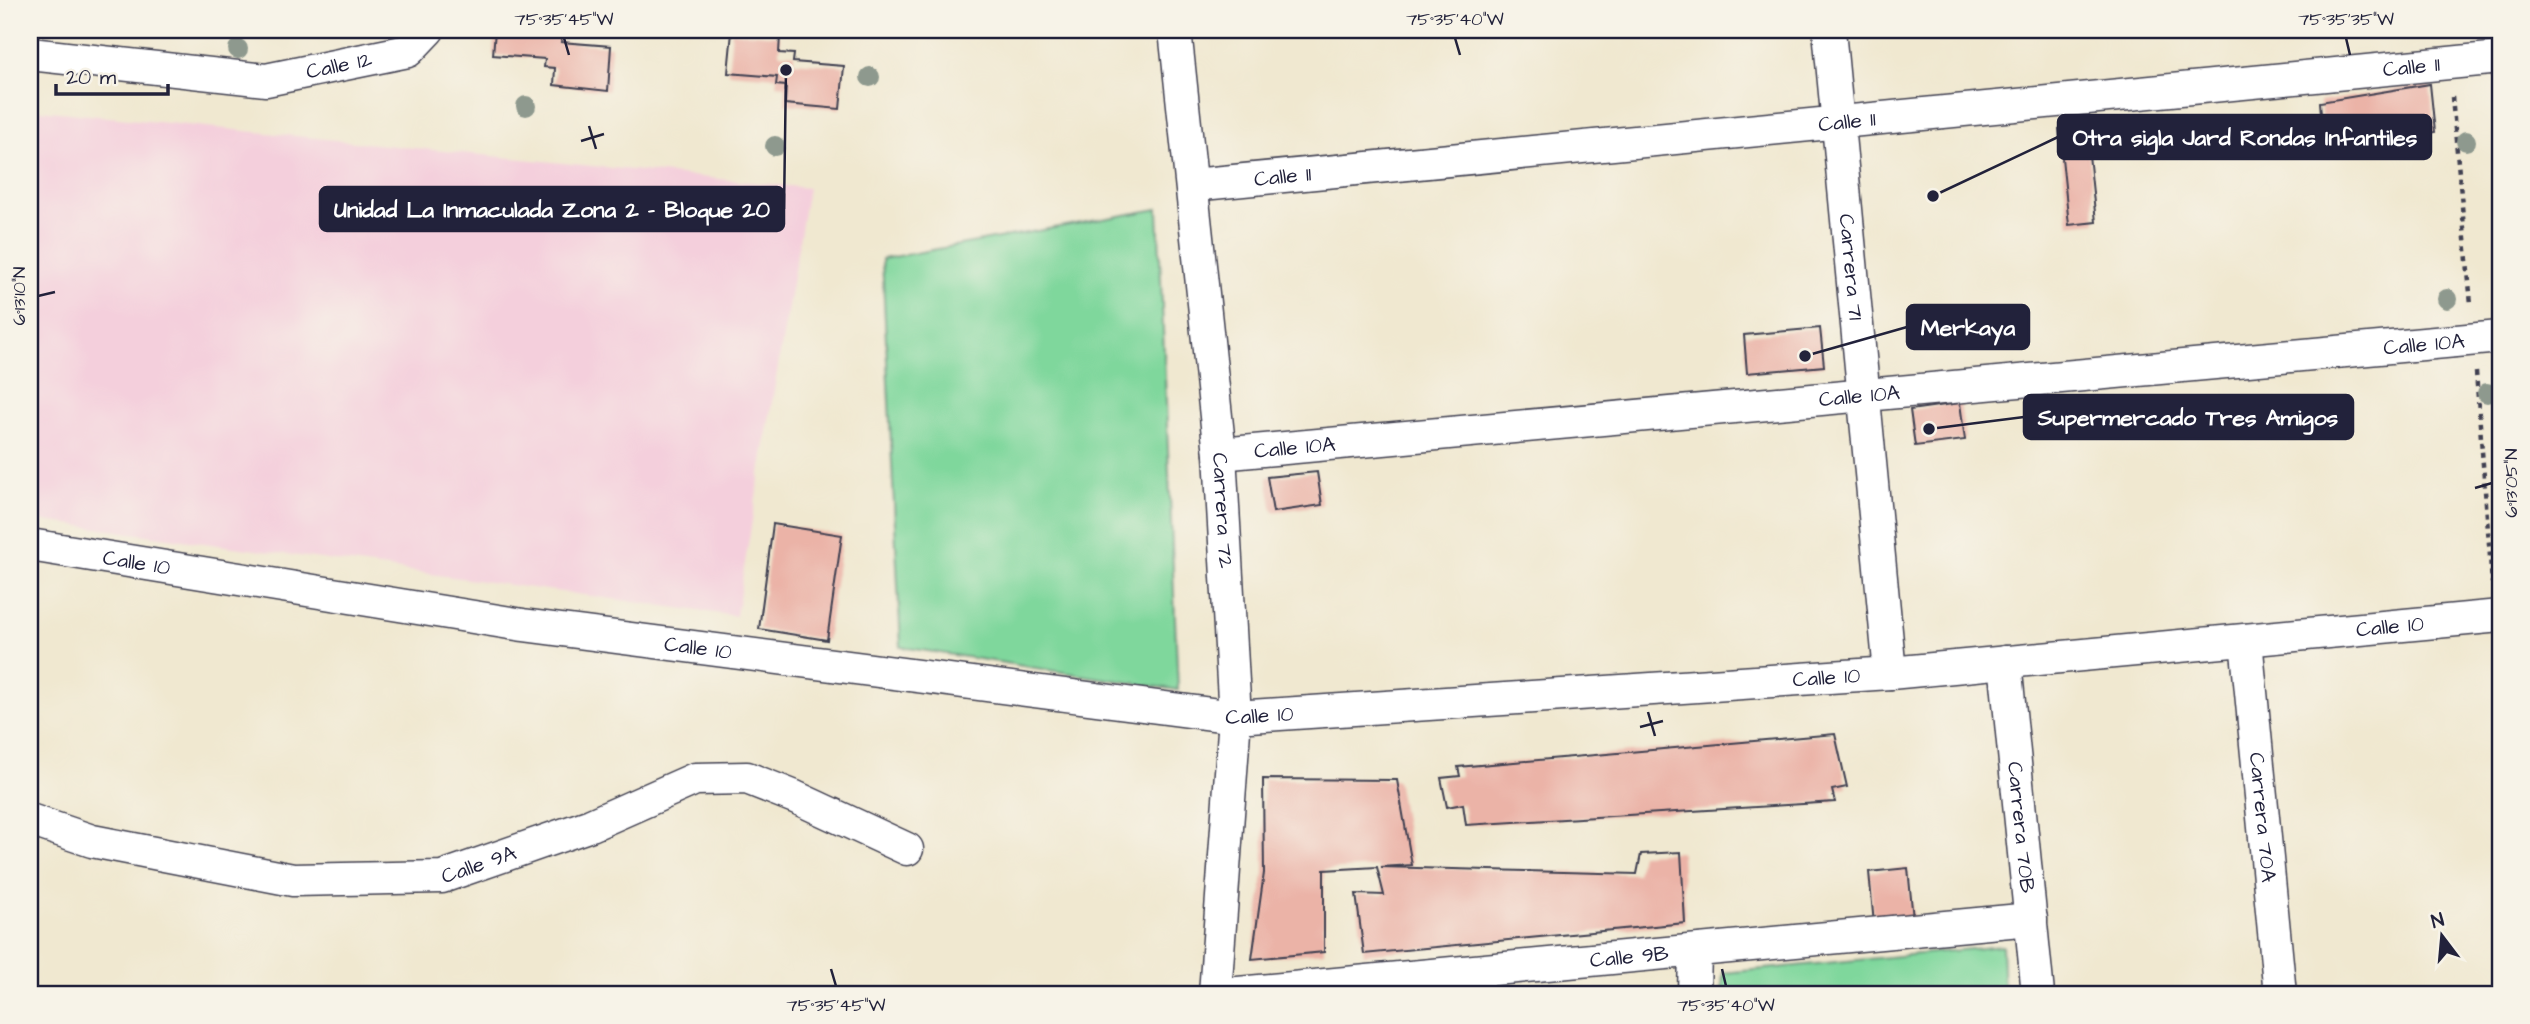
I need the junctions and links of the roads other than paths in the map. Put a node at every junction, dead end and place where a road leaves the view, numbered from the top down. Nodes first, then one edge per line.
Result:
1 (428, 30) edge
2 (1175, 30) edge
3 (1829, 30) edge
4 (30, 54) edge
5 (2500, 58) edge
6 (1837, 122) junction
7 (1192, 185) junction
8 (2500, 337) edge
9 (1862, 394) junction
10 (1220, 454) junction
11 (30, 545) edge
12 (2500, 617) edge
13 (2246, 640) junction
14 (2005, 662) junction
15 (1890, 673) junction
16 (1235, 718) junction
17 (30, 820) edge
18 (907, 849) dead end
19 (2031, 919) junction
20 (1695, 951) junction
21 (1442, 984) edge
22 (1215, 994) edge
23 (1227, 994) edge
24 (1694, 994) edge
25 (2038, 994) edge
26 (2280, 994) edge

1 - 4 street, Calle 12
2 - 7 street, Carrera 72
3 - 6 street, Carrera 71
5 - 6 street, Calle 11
6 - 7 street, Calle 11
6 - 9 street, Carrera 71
7 - 10 street, Carrera 72
8 - 9 street, Calle 10A
9 - 10 street, Calle 10A
9 - 15 street, Carrera 71
10 - 16 street, Carrera 72
11 - 16 street, Calle 10
12 - 13 street, Calle 10
13 - 14 street, Calle 10
13 - 26 street, Carrera 70A
14 - 15 street, Calle 10
14 - 19 street, Carrera 70B
15 - 16 street, Calle 10
16 - 22 street, Carrera 72
17 - 18 street, Calle 9A
19 - 20 street, Calle 9B
19 - 25 street, Carrera 70B
20 - 21 street, Calle 9B
20 - 24 street
21 - 23 street, Calle 9B

